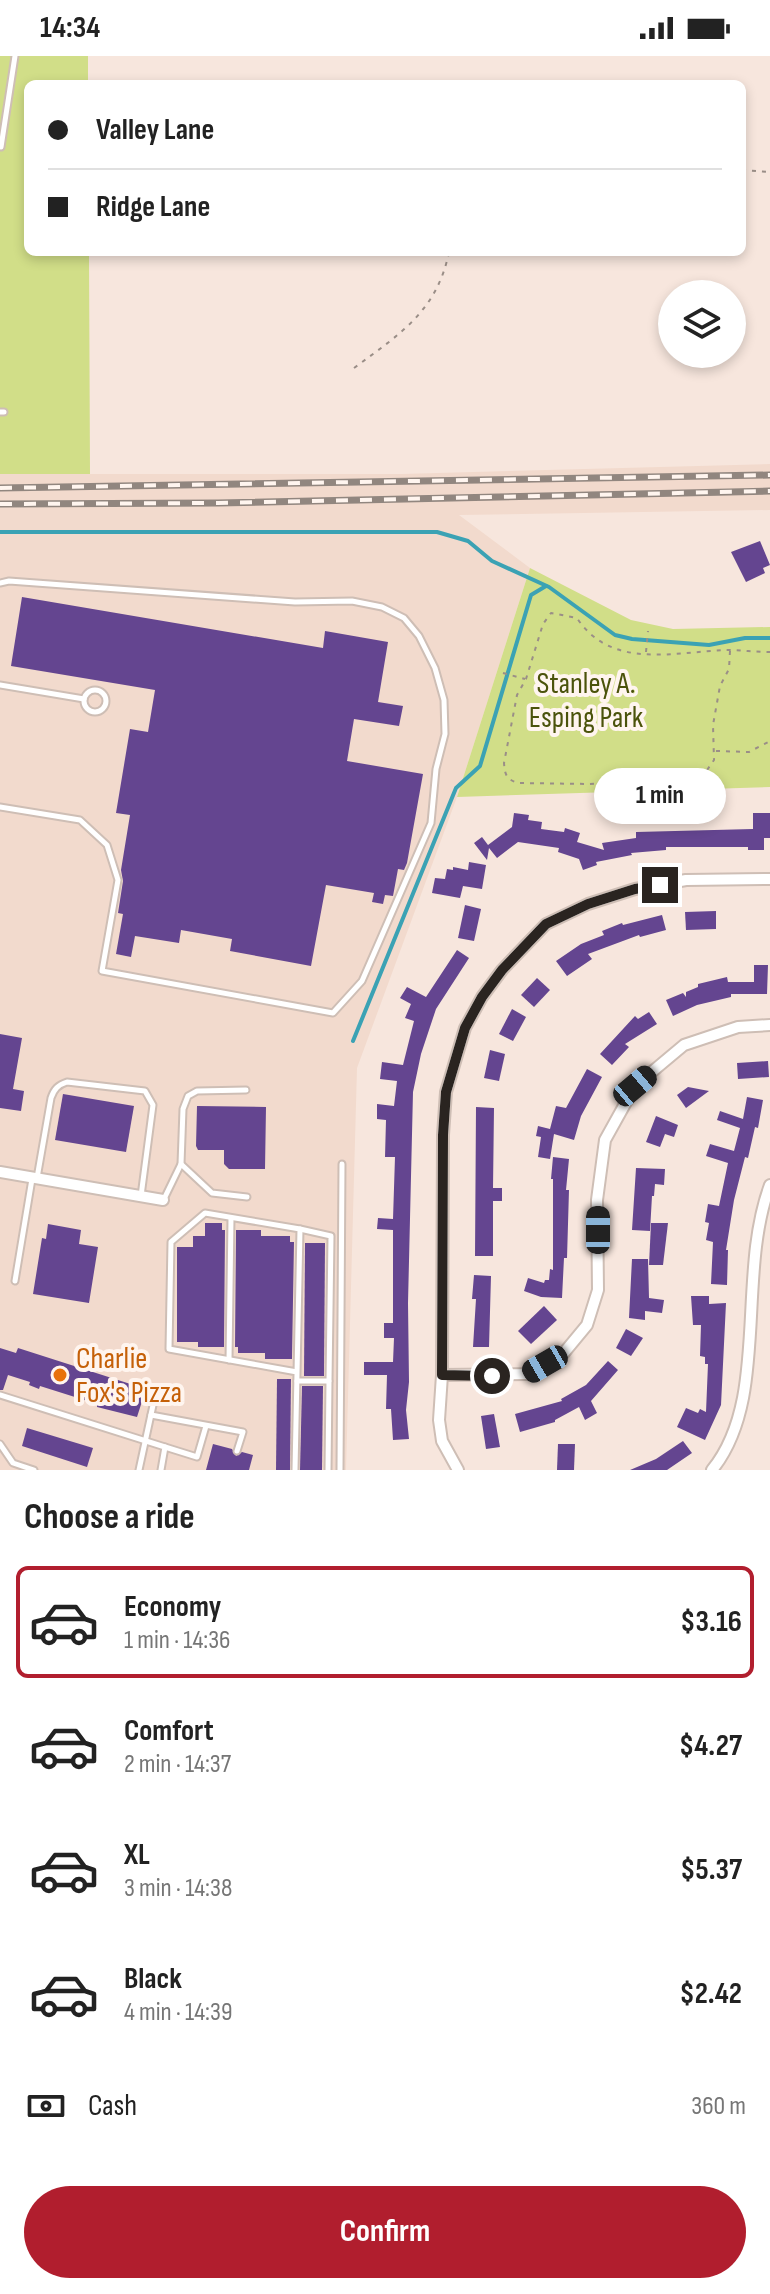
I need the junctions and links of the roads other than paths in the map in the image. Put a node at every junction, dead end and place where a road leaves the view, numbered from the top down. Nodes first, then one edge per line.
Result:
1 (15, 56) edge
2 (1, 147) edge
3 (0, 583) edge
4 (0, 685) edge
5 (84, 699) junction
6 (0, 807) edge
7 (770, 879) edge
8 (770, 1025) edge
9 (246, 1090) dead end
10 (181, 1164) junction
11 (342, 1164) dead end
12 (0, 1172) edge
13 (35, 1178) junction
14 (770, 1185) edge
15 (141, 1196) junction
16 (247, 1197) dead end
17 (163, 1200) joint
18 (231, 1218) junction
19 (300, 1229) junction
20 (15, 1281) dead end
21 (229, 1360) junction
22 (297, 1372) junction
23 (442, 1375) junction
24 (297, 1381) junction
25 (329, 1381) junction
26 (0, 1395) edge
27 (155, 1396) dead end
28 (151, 1415) junction
29 (206, 1426) junction
30 (144, 1441) junction
31 (0, 1444) edge
32 (165, 1447) junction
33 (237, 1451) dead end
34 (34, 1470) edge
35 (139, 1470) edge
36 (161, 1470) edge
37 (295, 1470) edge
38 (328, 1470) edge
39 (340, 1470) edge
40 (458, 1470) edge
41 (712, 1470) edge

1 - 2 lane
3 - 6 lane
4 - 5 lane
5 - 5 lane
7 - 23 street
8 - 23 street
9 - 10 lane
10 - 16 lane
10 - 17 lane
11 - 39 lane
12 - 13 street
13 - 15 street
13 - 15 lane
13 - 20 lane
14 - 41 street
15 - 17 street
18 - 19 lane
18 - 21 lane
18 - 21 lane
19 - 22 lane
19 - 25 lane
21 - 22 lane
22 - 24 lane
23 - 40 street
24 - 25 lane
24 - 37 lane
25 - 38 lane
26 - 30 lane
27 - 28 lane
28 - 29 lane
28 - 30 lane
29 - 32 lane
29 - 33 lane
30 - 32 lane
30 - 35 lane
31 - 34 lane
32 - 36 lane

